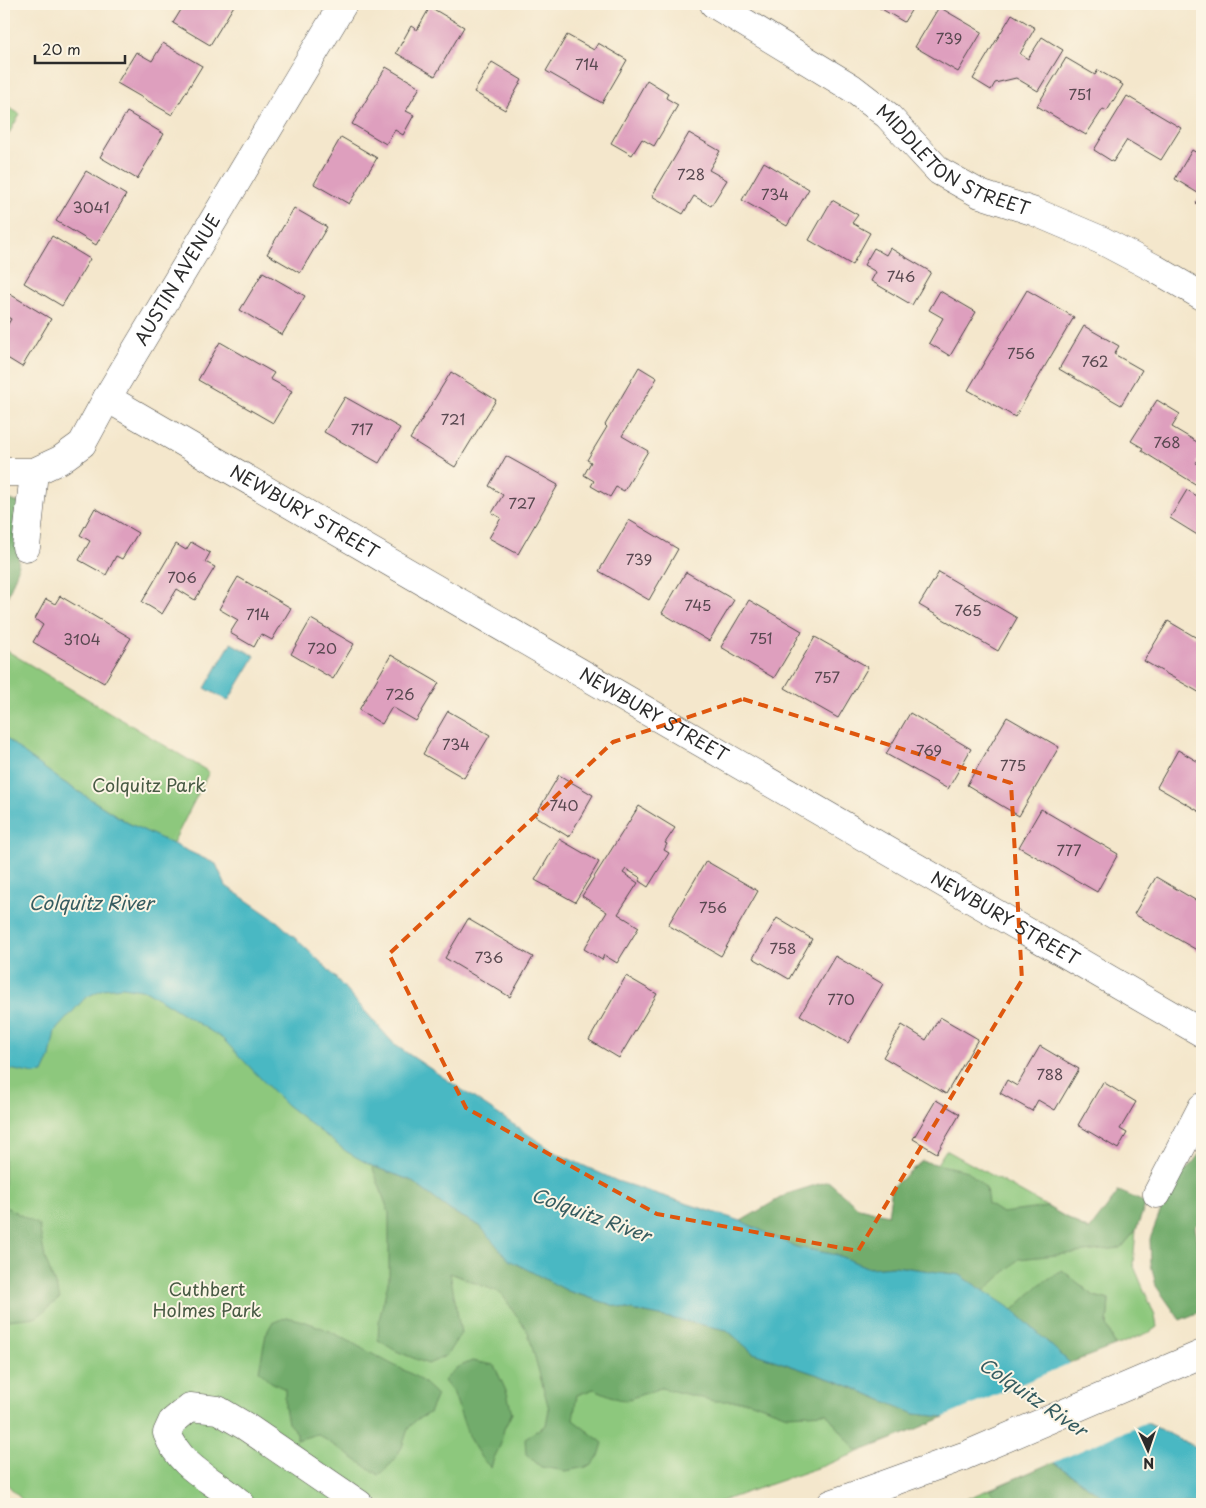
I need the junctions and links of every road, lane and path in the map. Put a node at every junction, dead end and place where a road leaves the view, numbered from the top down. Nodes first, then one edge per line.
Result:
1 (343, 4) edge
2 (714, 4) edge
3 (1202, 296) edge
4 (107, 398) junction
5 (4, 472) edge
6 (34, 472) junction
7 (26, 547) dead end
8 (1202, 1033) edge
9 (1202, 1107) edge
10 (1157, 1194) dead end
11 (1202, 1354) edge
12 (241, 1504) edge
13 (359, 1504) edge
14 (831, 1504) edge

1 - 4 street, AUSTIN AVENUE
2 - 3 street, MIDDLETON STREET
4 - 6 street, AUSTIN AVENUE
4 - 8 street, NEWBURY STREET
5 - 6 street
6 - 7 street
9 - 10 street
11 - 14 street
12 - 13 street

